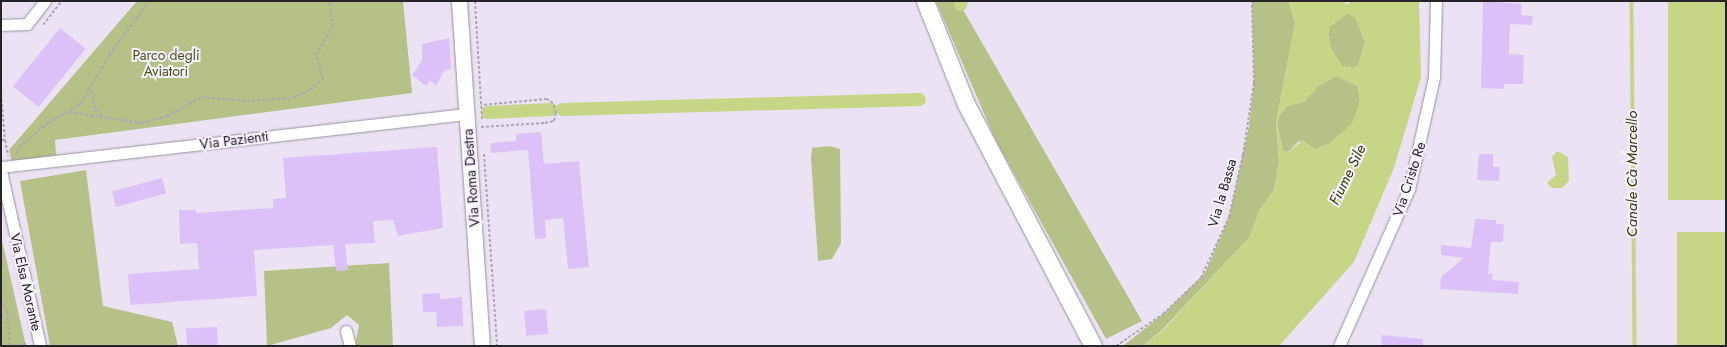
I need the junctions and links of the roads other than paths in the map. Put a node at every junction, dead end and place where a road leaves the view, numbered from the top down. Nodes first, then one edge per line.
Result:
1 (45, 1) edge
2 (925, 1) edge
3 (1436, 1) edge
4 (459, 4) edge
5 (1, 26) edge
6 (471, 118) junction
7 (1, 166) edge
8 (1, 171) edge
9 (346, 331) dead end
10 (40, 346) edge
11 (350, 346) edge
12 (482, 346) edge
13 (1093, 346) edge
14 (1339, 346) edge

1 - 5 street
2 - 13 main road
3 - 14 street, Via Cristo Re
4 - 6 street, Via Roma Destra
6 - 7 street, Via Pazienti
6 - 12 street, Via Roma Destra
8 - 10 street, Via Elsa Morante
9 - 11 street

